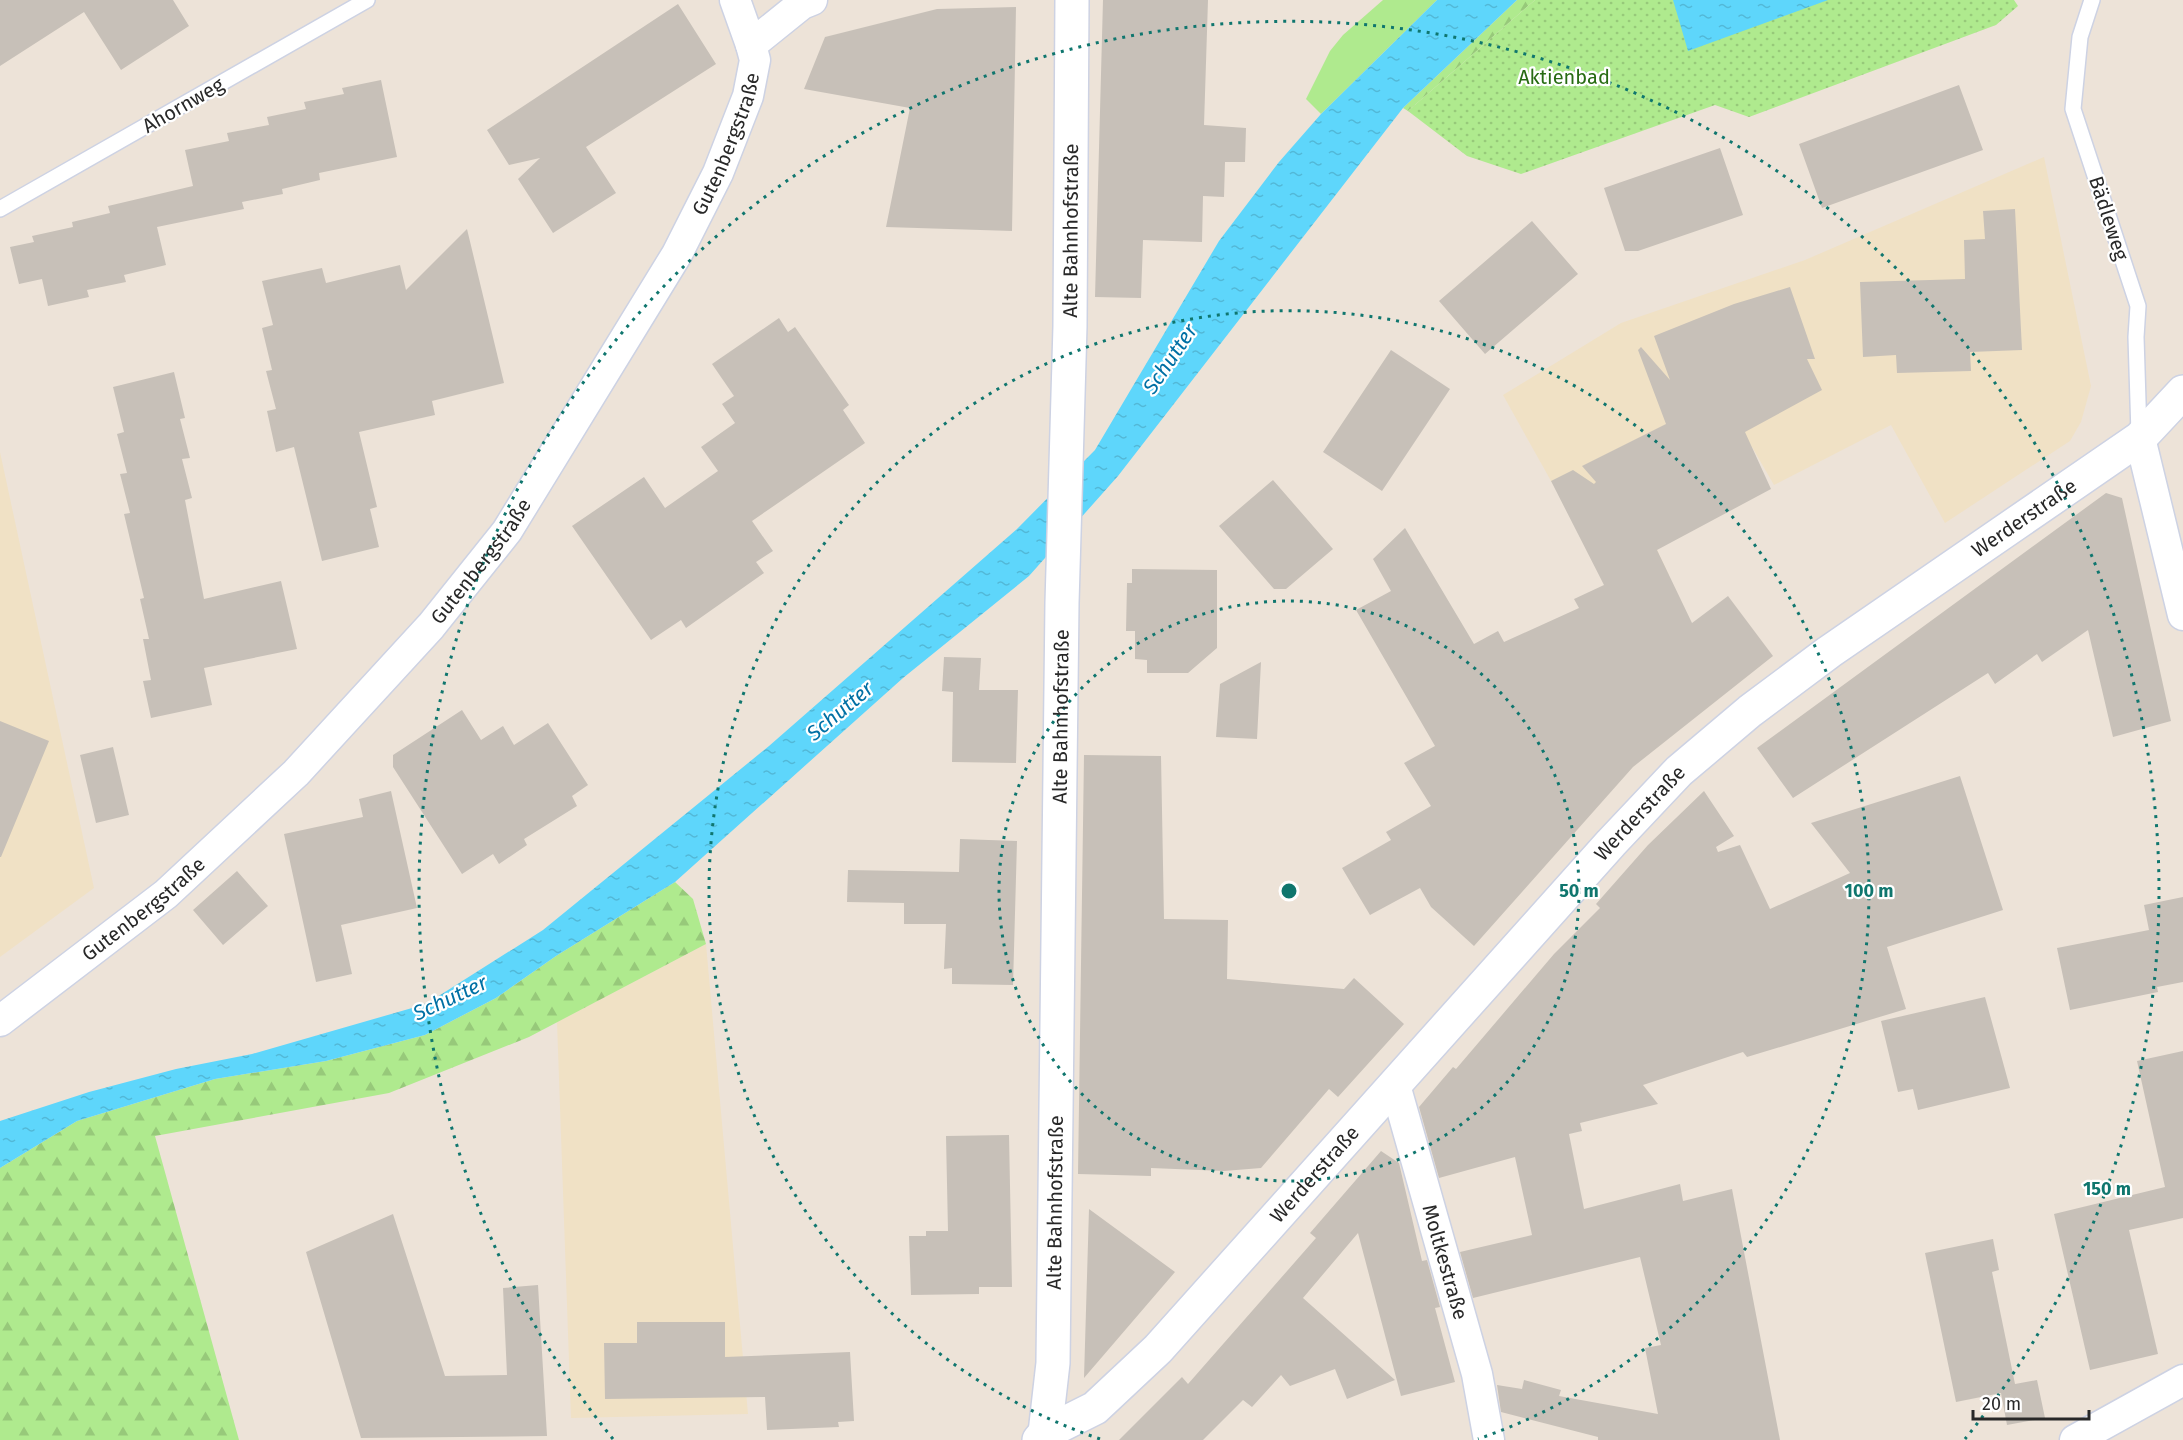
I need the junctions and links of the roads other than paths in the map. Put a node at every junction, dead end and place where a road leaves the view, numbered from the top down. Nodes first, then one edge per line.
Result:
1 (367, 0) edge
2 (735, 0) edge
3 (812, 0) edge
4 (1072, 0) edge
5 (2092, 0) edge
6 (751, 45) junction
7 (0, 209) edge
8 (2183, 392) edge
9 (2140, 438) junction
10 (2183, 615) edge
11 (0, 1021) edge
12 (1395, 1085) junction
13 (2183, 1380) edge
14 (1036, 1438) edge
15 (1490, 1440) edge
16 (2075, 1440) edge

1 - 7 lane, Ahornweg
2 - 6 street
3 - 6 street, Gutenbergstraße
4 - 14 street, Alte Bahnhofstraße
5 - 9 lane, Bädleweg
6 - 11 street, Gutenbergstraße
8 - 9 street, Werderstraße
9 - 10 street
9 - 12 street, Werderstraße
12 - 14 street, Werderstraße
12 - 15 street, Moltkestraße
13 - 16 street

